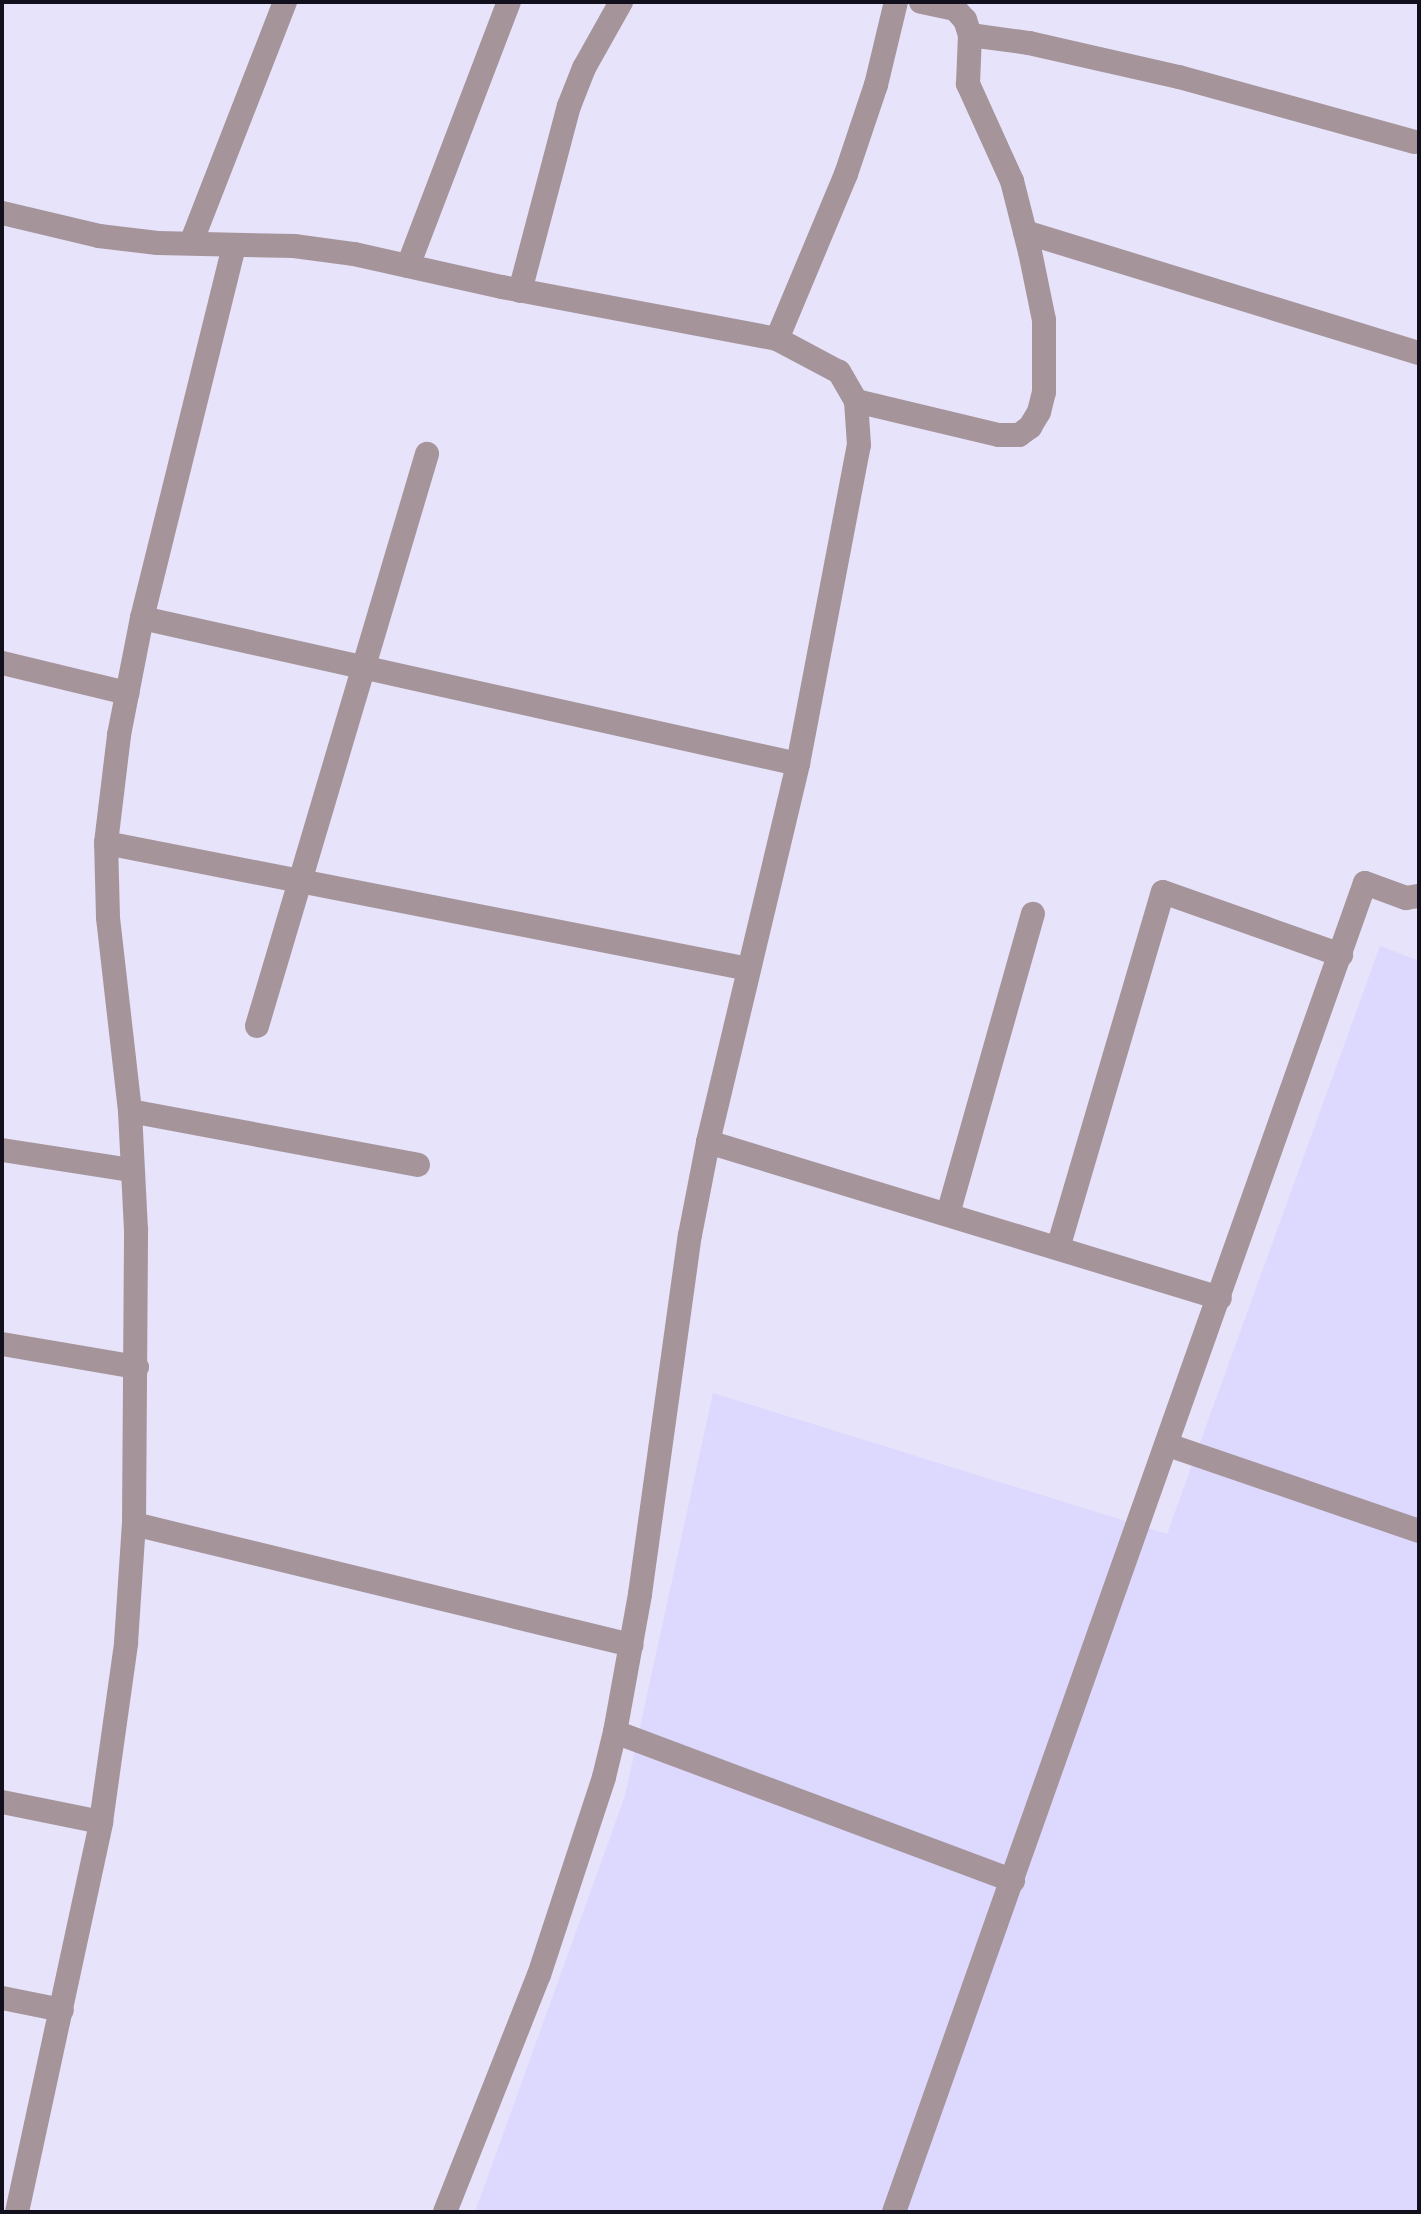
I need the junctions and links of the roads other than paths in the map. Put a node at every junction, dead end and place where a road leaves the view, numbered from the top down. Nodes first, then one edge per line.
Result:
1 (285, 2) edge
2 (509, 2) edge
3 (621, 2) edge
4 (896, 2) edge
5 (921, 2) edge
6 (957, 6) edge
7 (970, 35) junction
8 (1415, 142) dead end
9 (2, 213) edge
10 (1025, 232) junction
11 (191, 243) junction
12 (234, 245) junction
13 (408, 266) junction
14 (520, 291) junction
15 (777, 339) junction
16 (1419, 353) edge
17 (856, 401) junction
18 (427, 454) dead end
19 (142, 618) junction
20 (2, 663) edge
21 (365, 667) junction
22 (127, 693) junction
23 (798, 764) junction
24 (106, 843) junction
25 (302, 881) junction
26 (1419, 896) edge
27 (1033, 914) dead end
28 (1341, 955) junction
29 (749, 969) junction
30 (257, 1026) dead end
31 (130, 1111) junction
32 (708, 1142) junction
33 (2, 1150) edge
34 (418, 1165) dead end
35 (131, 1170) junction
36 (948, 1214) junction
37 (1058, 1248) junction
38 (1220, 1298) junction
39 (2, 1344) edge
40 (137, 1367) junction
41 (1168, 1445) junction
42 (134, 1524) junction
43 (1419, 1531) edge
44 (631, 1645) junction
45 (615, 1732) junction
46 (2, 1802) edge
47 (101, 1822) junction
48 (1013, 1881) junction
49 (2, 1998) edge
50 (62, 2010) junction
51 (17, 2212) edge
52 (445, 2212) edge
53 (894, 2212) edge

1 - 11 street
2 - 13 street
3 - 14 street
4 - 15 street
5 - 6 street
6 - 7 street
7 - 8 street
7 - 10 street
9 - 11 street
10 - 16 street
10 - 17 street
11 - 12 street
12 - 13 street
12 - 19 street
13 - 14 street
14 - 15 street
15 - 17 street
17 - 23 street
18 - 21 street
19 - 21 street
19 - 22 street
20 - 22 street
21 - 23 street
21 - 25 street
22 - 24 street
23 - 29 street
24 - 25 street
24 - 31 street
25 - 29 street
25 - 30 street
26 - 28 street
27 - 36 street
28 - 37 street
28 - 38 street
29 - 32 street
31 - 34 street
31 - 35 street
32 - 36 street
32 - 44 street
33 - 35 street
35 - 40 street
36 - 37 street
37 - 38 street
38 - 41 street
39 - 40 street
40 - 42 street
41 - 43 street
41 - 48 street
42 - 44 street
42 - 47 street
44 - 45 street
45 - 48 street
45 - 52 street
46 - 47 street
47 - 50 street
48 - 53 street
49 - 50 street
50 - 51 street

